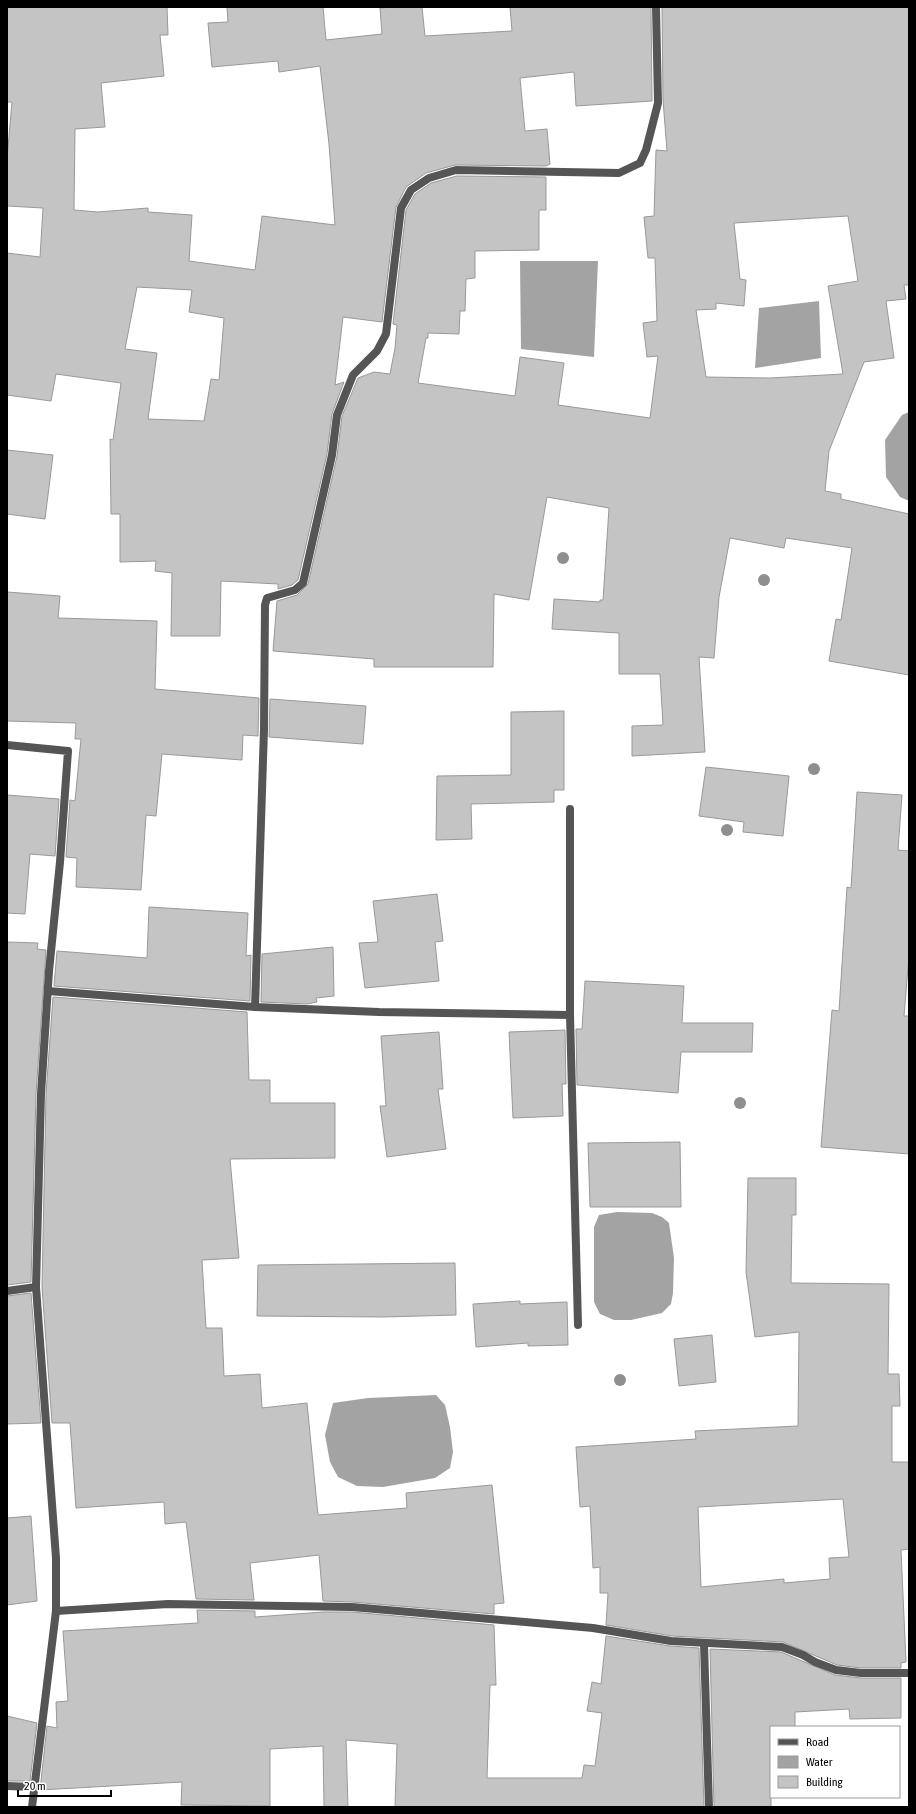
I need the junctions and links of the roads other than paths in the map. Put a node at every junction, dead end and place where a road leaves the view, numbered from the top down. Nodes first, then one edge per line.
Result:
1 (656, 7) edge
2 (7, 745) edge
3 (570, 809) dead end
4 (48, 991) junction
5 (255, 1007) junction
6 (570, 1015) junction
7 (36, 1287) junction
8 (7, 1291) edge
9 (578, 1325) dead end
10 (56, 1611) junction
11 (704, 1644) junction
12 (909, 1673) edge
13 (7, 1786) edge
14 (34, 1788) junction
15 (32, 1807) edge
16 (709, 1807) edge

1 - 5 street
2 - 4 street
3 - 6 street
4 - 5 street
4 - 7 street
5 - 6 street
6 - 9 street
7 - 8 street
7 - 10 street
10 - 11 street
10 - 14 street
11 - 12 street
11 - 16 street
13 - 14 street
14 - 15 street

